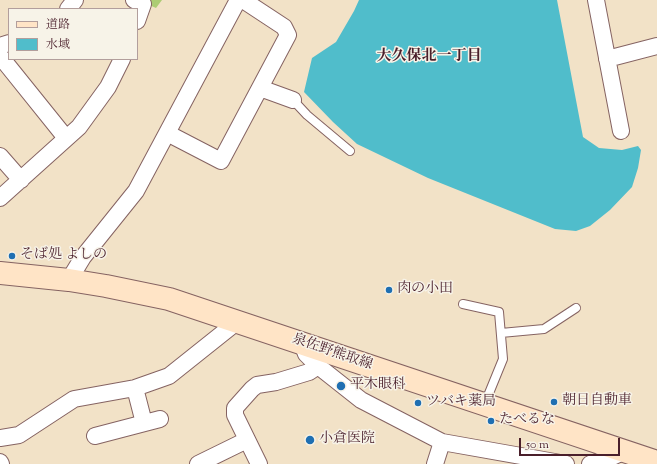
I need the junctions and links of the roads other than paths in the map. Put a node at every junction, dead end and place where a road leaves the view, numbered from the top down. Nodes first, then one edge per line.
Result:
1 (75, 0) edge
2 (134, 0) edge
3 (238, 0) edge
4 (243, 0) edge
5 (596, 0) edge
6 (69, 8) edge
7 (138, 18) edge
8 (657, 46) edge
9 (0, 56) edge
10 (607, 59) junction
11 (122, 60) edge
12 (260, 88) junction
13 (293, 100) joint
14 (621, 131) dead end
15 (167, 133) junction
16 (66, 138) junction
17 (350, 150) dead end
18 (0, 156) edge
19 (21, 180) junction
20 (0, 198) edge
21 (0, 273) edge
22 (69, 280) junction
23 (463, 304) dead end
24 (576, 308) dead end
25 (238, 321) junction
26 (500, 333) junction
27 (302, 343) junction
28 (318, 366) junction
29 (135, 388) junction
30 (485, 404) junction
31 (160, 419) dead end
32 (144, 423) junction
33 (95, 436) dead end
34 (0, 438) edge
35 (247, 440) junction
36 (442, 442) junction
37 (625, 451) junction
38 (657, 462) edge
39 (198, 464) edge
40 (259, 464) edge
41 (435, 464) edge
42 (566, 464) edge
43 (590, 464) edge

1 - 6 street
2 - 7 street
3 - 15 street
4 - 12 street
5 - 10 street
8 - 10 street
9 - 16 street
10 - 14 street
11 - 16 street
12 - 13 street
12 - 15 street
13 - 17 lane
15 - 22 street
16 - 19 street
18 - 19 street
19 - 20 street
21 - 22 main road, 泉佐野熊取線
22 - 25 main road, 泉佐野熊取線
23 - 26 lane
24 - 26 lane
25 - 27 main road, 泉佐野熊取線
25 - 29 street
26 - 30 lane
27 - 28 street
27 - 30 main road, 泉佐野熊取線
28 - 35 street
28 - 36 street
29 - 32 street
29 - 34 street
30 - 37 main road, 泉佐野熊取線
31 - 32 street
32 - 33 street
35 - 39 street
35 - 40 street
36 - 41 street
36 - 42 street
37 - 38 main road, 泉佐野熊取線
37 - 43 street

